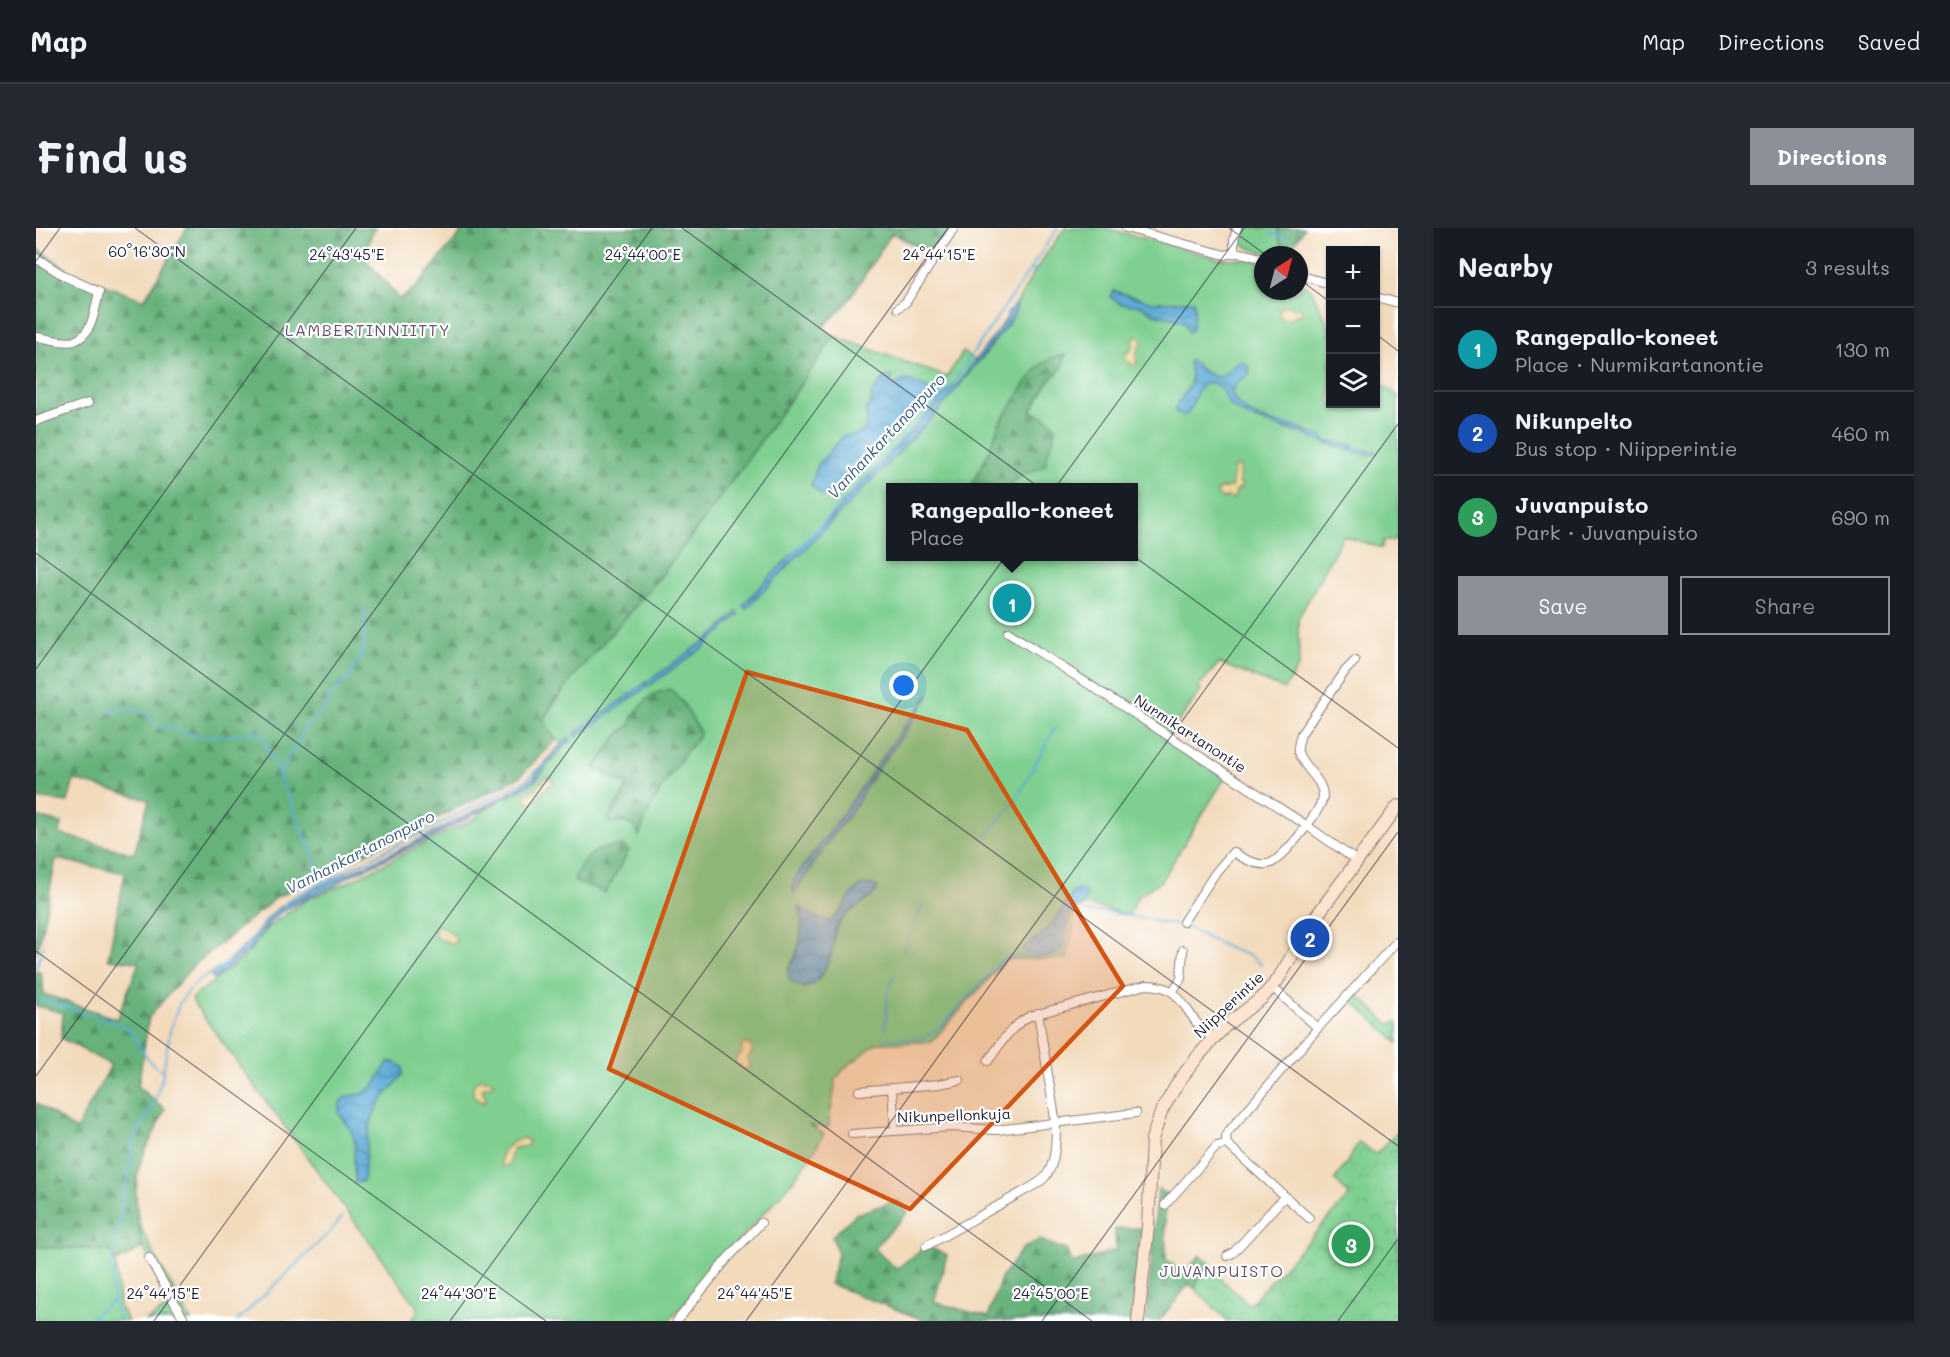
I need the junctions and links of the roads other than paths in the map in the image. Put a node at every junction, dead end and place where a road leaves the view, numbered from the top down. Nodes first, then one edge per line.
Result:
1 (954, 228) edge
2 (1126, 228) edge
3 (1237, 228) edge
4 (1234, 252) junction
5 (1254, 256) edge
6 (36, 258) edge
7 (1308, 278) edge
8 (1326, 283) edge
9 (1380, 298) edge
10 (1398, 303) edge
11 (898, 308) dead end
12 (36, 337) edge
13 (88, 404) dead end
14 (36, 420) edge
15 (1008, 632) dead end
16 (1355, 661) dead end
17 (1398, 806) edge
18 (1306, 825) junction
19 (1357, 861) junction
20 (1184, 922) dead end
21 (1398, 940) edge
22 (1183, 950) dead end
23 (1272, 987) junction
24 (1173, 991) junction
25 (1038, 1013) junction
26 (1318, 1028) junction
27 (1213, 1039) junction
28 (988, 1061) dead end
29 (960, 1080) dead end
30 (891, 1089) junction
31 (859, 1091) dead end
32 (1136, 1113) dead end
33 (1056, 1124) junction
34 (895, 1131) junction
35 (852, 1134) dead end
36 (1227, 1144) junction
37 (1285, 1196) junction
38 (1165, 1205) dead end
39 (1309, 1218) dead end
40 (761, 1223) dead end
41 (926, 1246) dead end
42 (1227, 1256) dead end
43 (149, 1258) dead end
44 (185, 1321) edge
45 (677, 1321) edge
46 (1138, 1321) edge

1 - 11 street
2 - 4 street
3 - 4 street
4 - 5 street
6 - 12 street
7 - 8 street
9 - 10 street
13 - 14 street
15 - 18 street, Nurmikartanontie
16 - 18 street
17 - 19 street, Niipperintie
18 - 19 street, Nurmikartanontie
18 - 20 street
19 - 23 street, Niipperintie
21 - 26 street
22 - 24 street
23 - 26 street
23 - 27 street, Niipperintie
24 - 25 street
24 - 27 street
25 - 28 street
25 - 33 street
26 - 36 street
27 - 46 street, Niipperintie
29 - 30 street
30 - 31 street
30 - 34 street
32 - 33 street, Nikunpellonkuja
33 - 34 street, Nikunpellonkuja
33 - 41 street
34 - 35 street, Nikunpellonkuja
36 - 37 street
36 - 38 street
37 - 39 street
37 - 42 street
40 - 45 street
43 - 44 street

